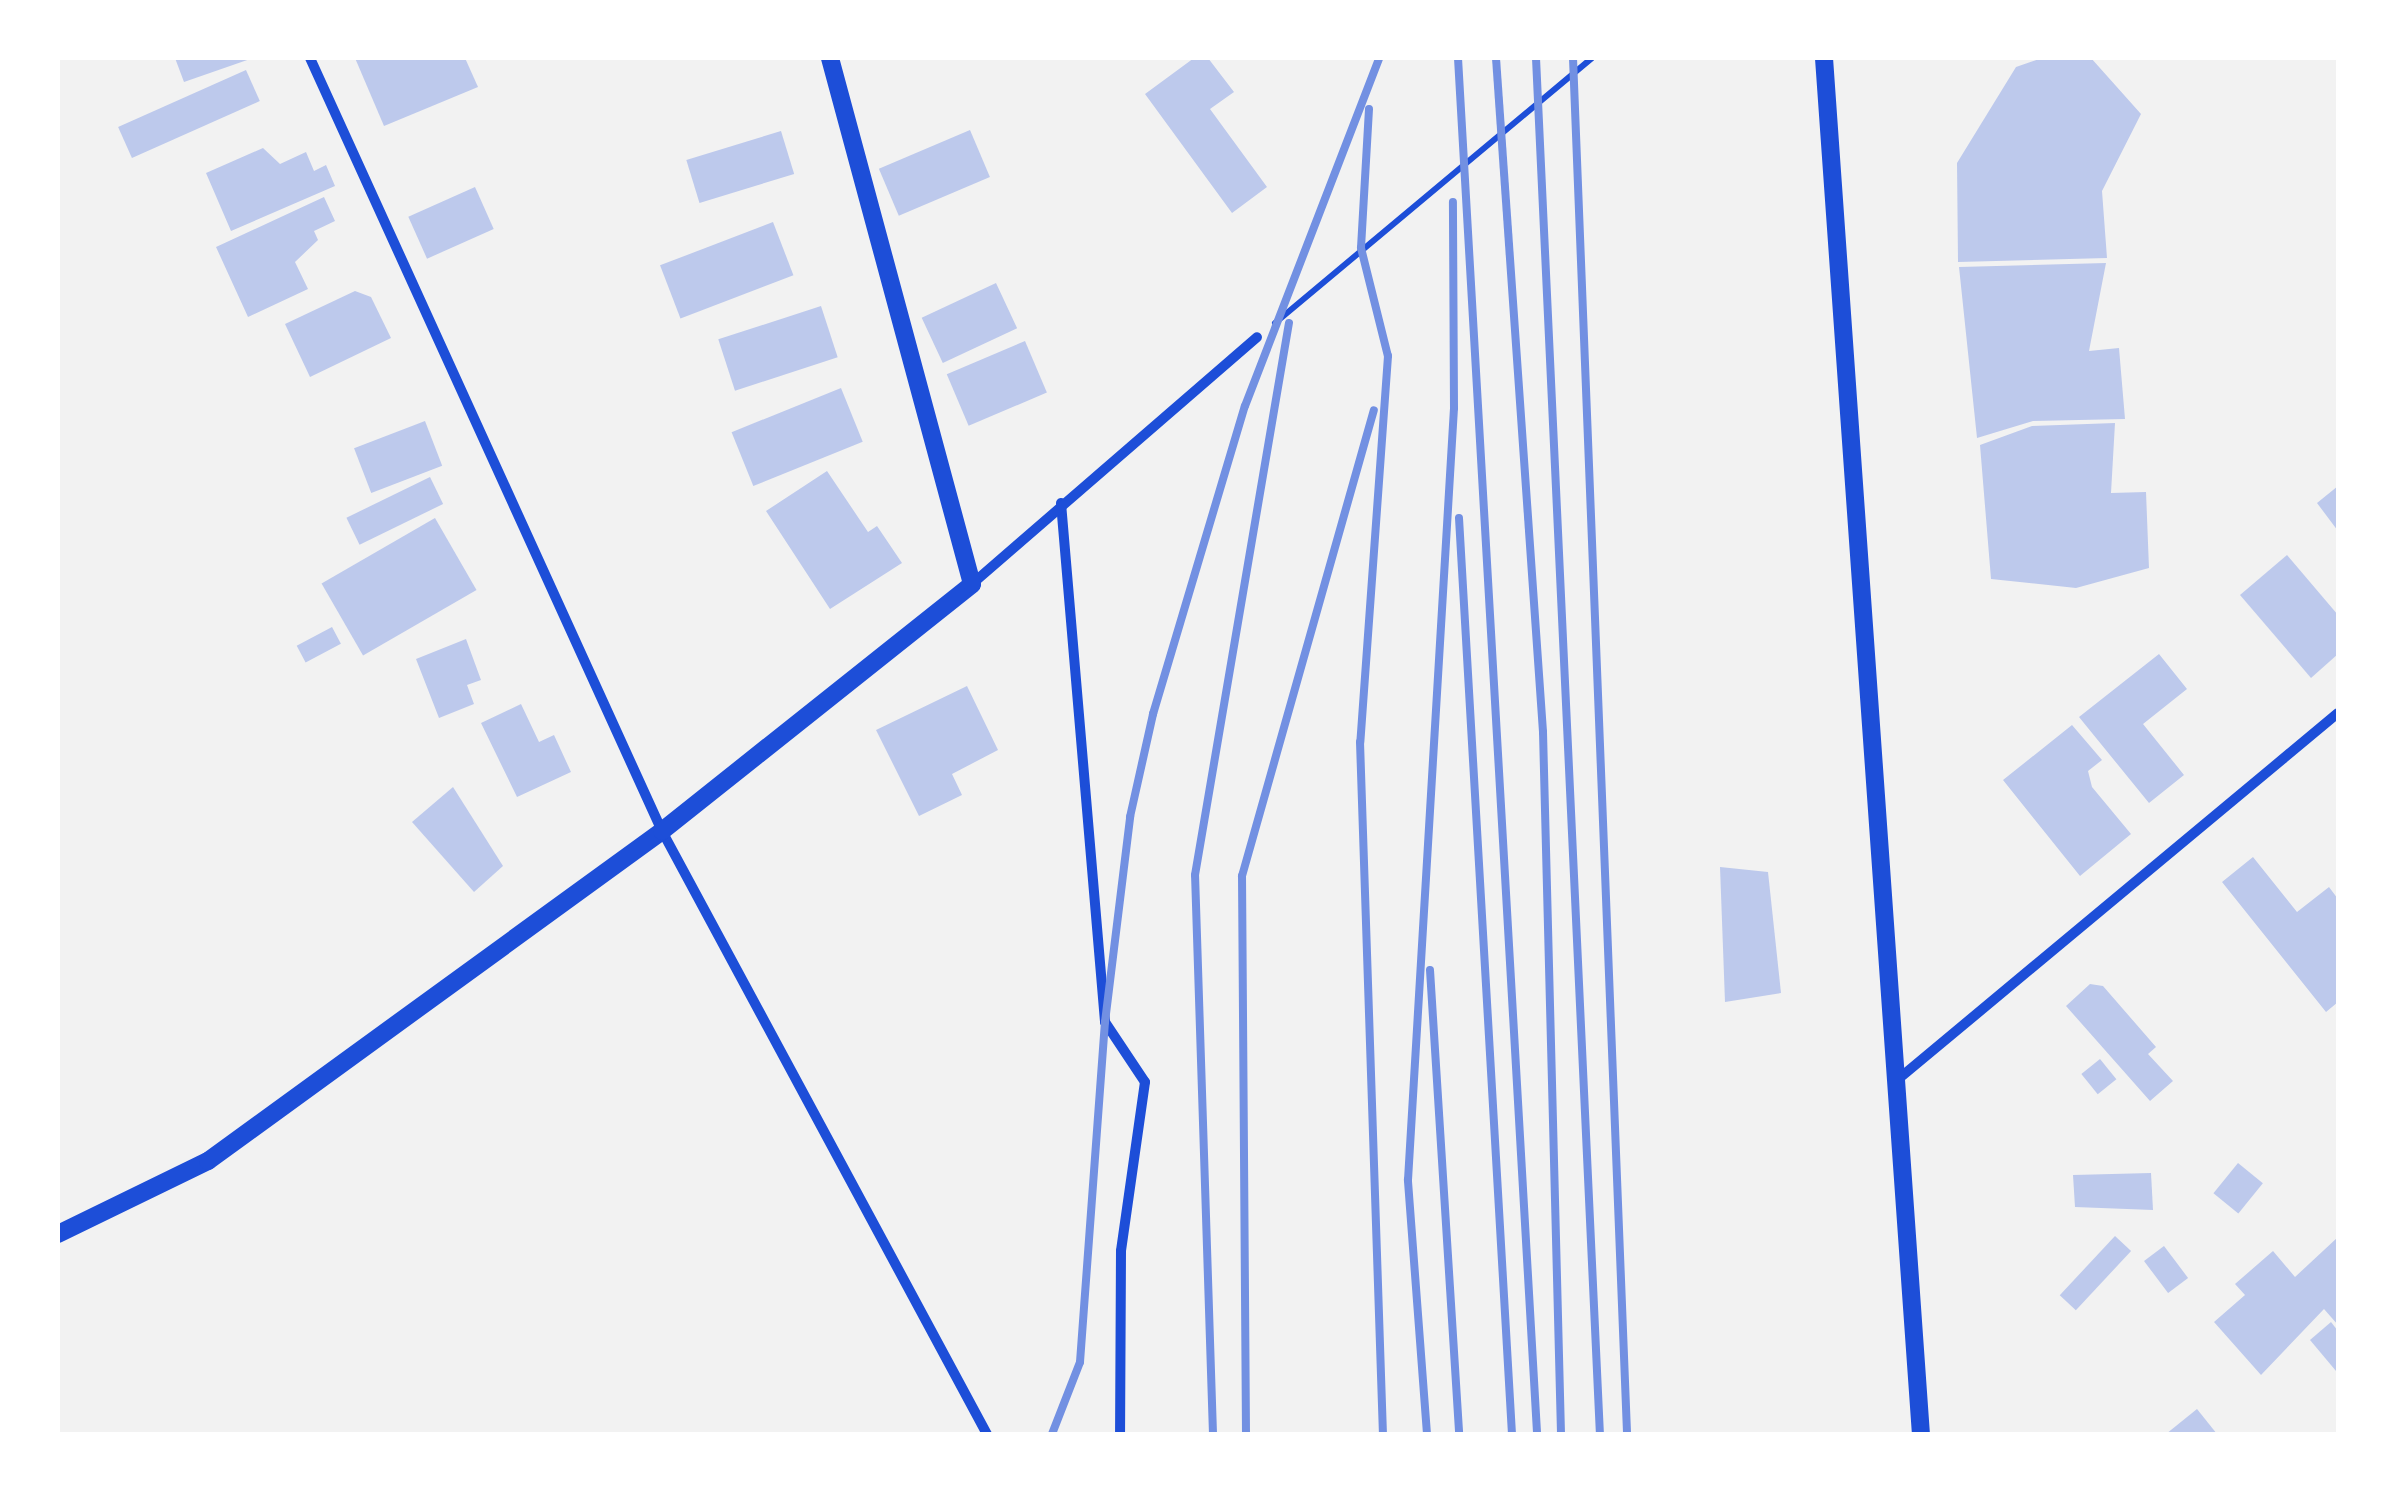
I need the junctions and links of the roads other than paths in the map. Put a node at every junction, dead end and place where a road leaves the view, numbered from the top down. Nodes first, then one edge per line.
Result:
1 (310, 58) edge
2 (830, 58) edge
3 (1824, 58) edge
4 (1257, 338) road end
5 (1060, 503) junction
6 (972, 584) junction
7 (2338, 713) edge
8 (662, 831) junction
9 (1902, 1076) junction
10 (58, 1234) edge
11 (987, 1434) edge
12 (1120, 1434) edge
13 (1921, 1434) edge

1 - 8 street
2 - 6 street
3 - 9 street
4 - 5 street
5 - 6 street
5 - 12 street
6 - 8 street
7 - 9 street
8 - 10 street
8 - 11 street
9 - 13 street

